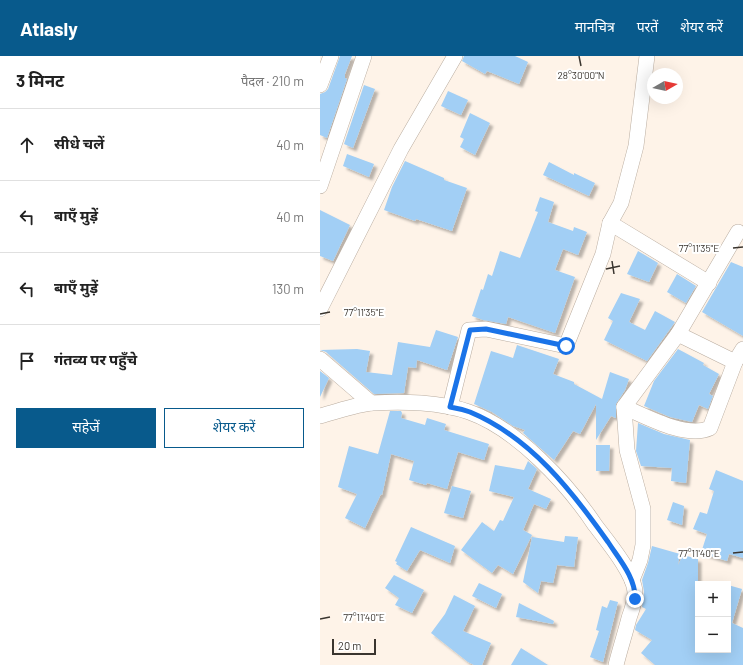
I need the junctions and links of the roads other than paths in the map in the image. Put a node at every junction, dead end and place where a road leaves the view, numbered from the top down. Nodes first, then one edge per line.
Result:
1 (331, 56) edge
2 (364, 56) edge
3 (455, 56) edge
4 (647, 56) edge
5 (320, 85) edge
6 (320, 186) edge
7 (610, 223) junction
8 (738, 232) dead end
9 (709, 283) junction
10 (320, 309) edge
11 (678, 334) junction
12 (739, 355) edge
13 (320, 359) edge
14 (371, 403) junction
15 (450, 407) junction
16 (624, 407) junction
17 (320, 416) edge
18 (632, 580) junction
19 (616, 665) edge

1 - 5 street
2 - 6 street
3 - 10 street
4 - 7 street
7 - 9 street
7 - 15 street
8 - 9 street
9 - 11 street
11 - 12 street
11 - 16 street
12 - 16 street
13 - 14 street
14 - 15 street
14 - 17 street
15 - 18 street
16 - 18 street
18 - 19 street

